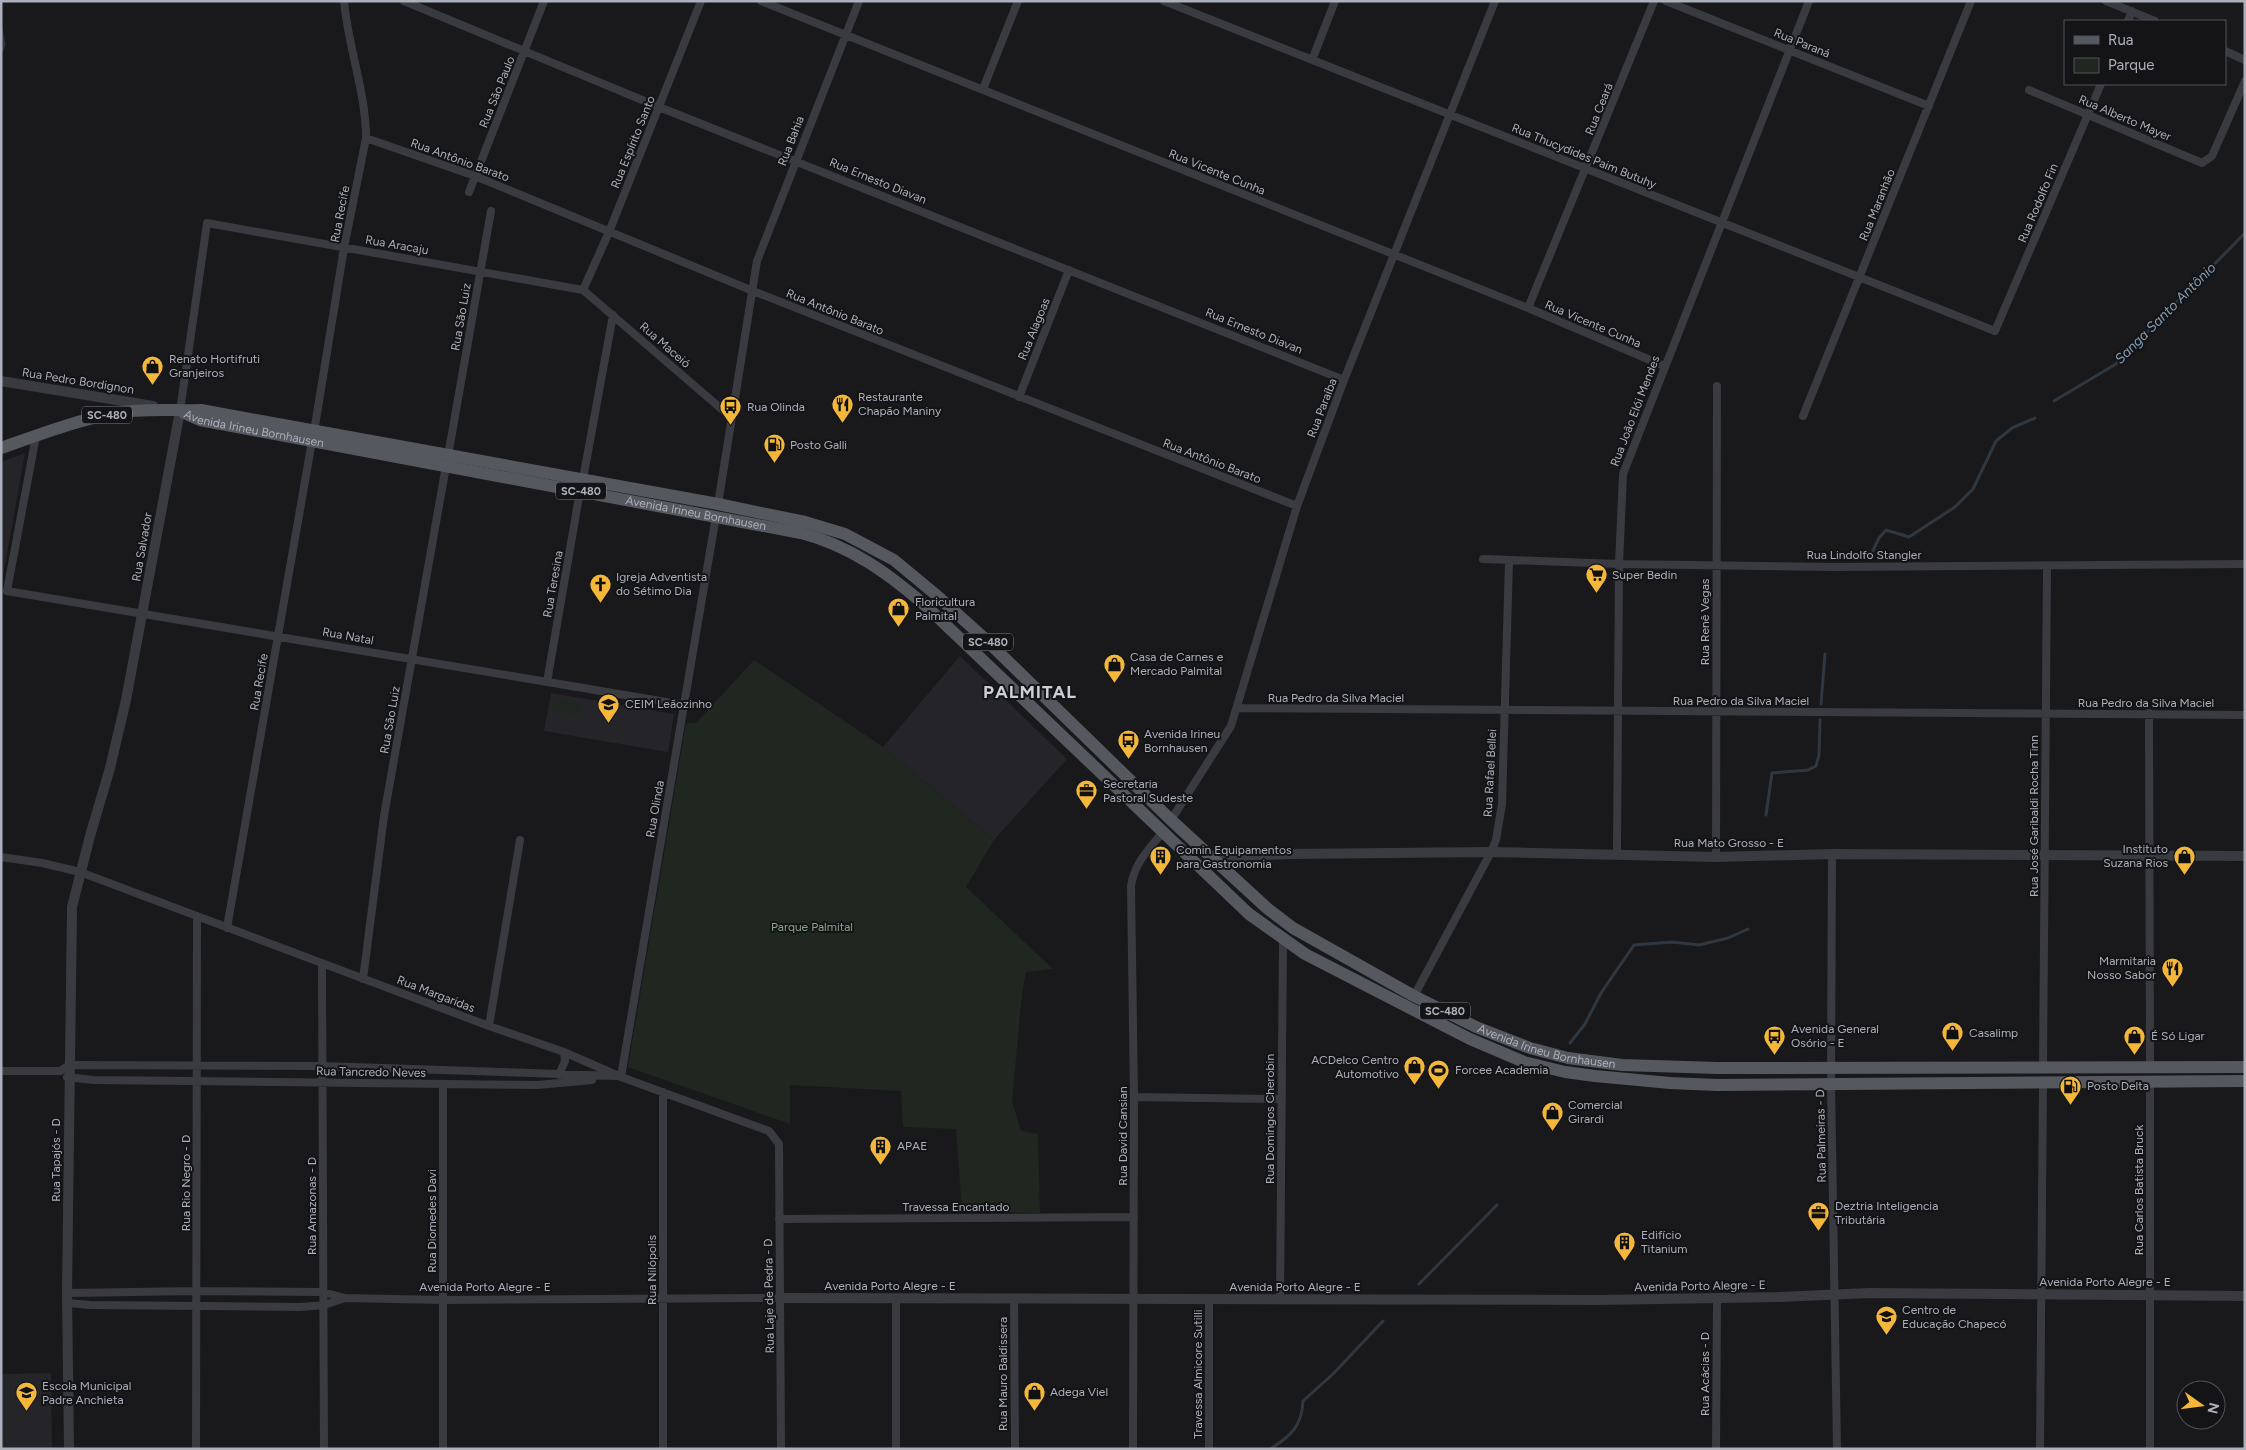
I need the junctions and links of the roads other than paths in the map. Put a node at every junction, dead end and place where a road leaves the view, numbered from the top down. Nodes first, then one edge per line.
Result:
1 (344, 1) edge
2 (404, 1) edge
3 (544, 1) edge
4 (700, 1) edge
5 (761, 1) edge
6 (859, 1) edge
7 (1018, 1) edge
8 (1164, 1) edge
9 (1335, 1) edge
10 (1495, 1) edge
11 (1654, 1) edge
12 (1666, 1) edge
13 (1689, 1) edge
14 (1809, 1) edge
15 (1971, 1) edge
16 (2106, 1) edge
17 (1175, 3) edge
18 (1686, 9) junction
19 (2132, 11) junction
20 (2128, 20) edge
21 (2153, 20) edge
22 (846, 34) junction
23 (1789, 50) junction
24 (2226, 51) edge
25 (525, 52) junction
26 (1312, 60) junction
27 (2245, 60) edge
28 (2245, 81) edge
29 (2101, 85) edge
30 (983, 89) junction
31 (2029, 90) dead end
32 (1929, 106) junction
33 (659, 107) junction
34 (2088, 114) junction
35 (1450, 115) junction
36 (366, 138) junction
37 (796, 160) junction
38 (1586, 170) junction
39 (475, 176) junction
40 (469, 192) dead end
41 (491, 211) dead end
42 (207, 223) joint
43 (1720, 223) junction
44 (609, 232) junction
45 (344, 248) junction
46 (1394, 254) junction
47 (1069, 270) junction
48 (481, 272) junction
49 (1859, 278) junction
50 (583, 290) junction
51 (753, 291) junction
52 (1528, 308) junction
53 (613, 315) junction
54 (1996, 331) joint
55 (1664, 366) junction
56 (1344, 380) junction
57 (1, 381) edge
58 (1717, 386) dead end
59 (1019, 397) junction
60 (180, 411) junction
61 (1803, 416) dead end
62 (732, 418) junction
63 (36, 436) junction
64 (313, 436) junction
65 (1, 448) edge
66 (447, 461) junction
67 (582, 485) junction
68 (1297, 506) junction
69 (717, 510) junction
70 (1483, 559) dead end
71 (1509, 561) junction
72 (1619, 564) junction
73 (2245, 564) edge
74 (1717, 566) junction
75 (2047, 566) junction
76 (142, 612) junction
77 (278, 636) junction
78 (412, 659) junction
79 (547, 682) junction
80 (684, 705) junction
81 (1238, 708) junction
82 (1504, 710) junction
83 (1618, 711) junction
84 (1716, 712) junction
85 (2046, 713) junction
86 (2149, 713) junction
87 (2245, 715) edge
88 (1171, 820) junction
89 (1162, 833) junction
90 (520, 840) dead end
91 (1491, 852) junction
92 (1618, 854) junction
93 (1832, 854) junction
94 (2045, 854) junction
95 (2149, 856) junction
96 (2245, 856) edge
97 (1213, 857) junction
98 (1716, 857) junction
99 (1, 858) edge
100 (1200, 868) junction
101 (80, 872) junction
102 (197, 916) junction
103 (227, 928) junction
104 (1283, 940) junction
105 (322, 963) junction
106 (363, 979) junction
107 (1414, 996) junction
108 (1408, 1008) junction
109 (489, 1026) junction
110 (564, 1052) junction
111 (70, 1065) junction
112 (197, 1065) junction
113 (322, 1066) junction
114 (1831, 1067) junction
115 (1934, 1067) junction
116 (2043, 1067) junction
117 (2150, 1067) junction
118 (2245, 1067) edge
119 (1, 1071) edge
120 (60, 1071) junction
121 (559, 1075) junction
122 (621, 1076) junction
123 (69, 1078) junction
124 (197, 1081) junction
125 (322, 1082) junction
126 (1934, 1082) junction
127 (2043, 1082) junction
128 (2150, 1082) junction
129 (2245, 1082) edge
130 (1831, 1083) junction
131 (443, 1084) junction
132 (663, 1092) junction
133 (1134, 1097) junction
134 (1281, 1099) junction
135 (779, 1144) joint
136 (1134, 1218) junction
137 (779, 1219) junction
138 (197, 1291) junction
139 (324, 1292) junction
140 (1836, 1294) junction
141 (2041, 1294) junction
142 (2151, 1295) junction
143 (2245, 1296) edge
144 (68, 1298) junction
145 (345, 1298) junction
146 (780, 1298) junction
147 (896, 1298) junction
148 (1717, 1298) junction
149 (663, 1299) junction
150 (1014, 1299) junction
151 (1134, 1299) junction
152 (1209, 1299) junction
153 (1280, 1299) junction
154 (443, 1300) junction
155 (324, 1305) junction
156 (197, 1307) junction
157 (69, 1449) edge
158 (196, 1449) edge
159 (324, 1449) edge
160 (443, 1449) edge
161 (663, 1449) edge
162 (781, 1449) edge
163 (896, 1449) edge
164 (1015, 1449) edge
165 (1133, 1449) edge
166 (1210, 1449) edge
167 (1716, 1449) edge
168 (1837, 1449) edge
169 (2040, 1449) edge
170 (2150, 1449) edge

1 - 36 street, Rua Recife
2 - 25 street, Rua Ernesto Diavan
3 - 25 street, Rua São Paulo
4 - 33 street, Rua Espírito Santo
5 - 22 street, Rua Vicente Cunha
6 - 22 street, Rua Bahia
7 - 30 street
8 - 17 street, Rua Thucydides Paim Butuhy
9 - 26 street
10 - 35 street, Rua Paraíba
11 - 38 street, Rua Ceará
12 - 18 street, Rua Paraná
13 - 18 street
14 - 23 street, Rua João Elói Mendes
15 - 32 street, Rua Maranhão
16 - 19 street
17 - 26 street, Rua Thucydides Paim Butuhy
18 - 23 street, Rua Paraná
19 - 20 street
19 - 21 street
22 - 30 street, Rua Vicente Cunha
22 - 37 street, Rua Bahia
23 - 32 street, Rua Paraná
23 - 43 street, Rua João Elói Mendes
24 - 27 street
25 - 33 street, Rua Ernesto Diavan
25 - 39 street, Rua São Paulo
26 - 35 street, Rua Thucydides Paim Butuhy
28 - 34 street, Rua Alberto Mayer
29 - 34 street, Rua Rodolfo Fin
30 - 46 street, Rua Vicente Cunha
31 - 34 street, Rua Alberto Mayer
32 - 49 street, Rua Maranhão
33 - 37 street, Rua Ernesto Diavan
33 - 44 street, Rua Espírito Santo
34 - 54 street, Rua Rodolfo Fin
35 - 38 street, Rua Thucydides Paim Butuhy
35 - 46 street, Rua Paraíba
36 - 39 street, Rua Antônio Barato
36 - 45 street, Rua Recife
37 - 47 street, Rua Ernesto Diavan
37 - 51 street, Rua Bahia
38 - 43 street, Rua Thucydides Paim Butuhy
38 - 52 street, Rua Ceará
39 - 40 street, Rua São Paulo
39 - 44 street, Rua Antônio Barato
41 - 48 street, Rua São Luiz
42 - 45 street, Rua Aracaju
42 - 60 street, Rua Salvador
43 - 49 street, Rua Thucydides Paim Butuhy
43 - 55 street, Rua João Elói Mendes
44 - 50 street, Rua Espírito Santo
44 - 51 street, Rua Antônio Barato
45 - 48 street, Rua Aracaju
45 - 64 street, Rua Recife
46 - 52 street, Rua Vicente Cunha
46 - 56 street, Rua Paraíba
47 - 56 street, Rua Ernesto Diavan
47 - 59 street, Rua Alagoas
48 - 50 street, Rua Aracaju
48 - 66 street, Rua São Luiz
49 - 54 street, Rua Thucydides Paim Butuhy
49 - 61 street, Rua Maranhão
50 - 53 street, Rua Maceió
51 - 59 street, Rua Antônio Barato
51 - 62 street, Rua Olinda
52 - 55 street, Rua Vicente Cunha
53 - 62 street, Rua Maceió
53 - 67 street, Rua Teresina
55 - 72 street, Rua João Elói Mendes
56 - 68 street, Rua Paraíba
57 - 60 street, Rua Pedro Bordignon
58 - 74 street, Rua Renê Vegas
59 - 68 street, Rua Antônio Barato
60 - 63 main road, SC-480
60 - 64 main road, Avenida Irineu Bornhausen / SC-480
60 - 76 street, Rua Salvador
62 - 69 street, Rua Olinda
63 - 65 main road, SC-480
63 - 76 street, Rua Natal
64 - 66 main road, Avenida Irineu Bornhausen / SC-480
64 - 77 street, Rua Recife
66 - 67 main road, Avenida Irineu Bornhausen / SC-480
66 - 78 street, Rua São Luiz
67 - 69 main road, Avenida Irineu Bornhausen / SC-480
67 - 79 street, Rua Teresina
68 - 81 street, Rua Paraíba
69 - 80 street, Rua Olinda
69 - 88 main road, Avenida Irineu Bornhausen / SC-480
69 - 89 main road, Avenida Irineu Bornhausen / SC-480
70 - 71 street, Rua Lindolfo Stangler
71 - 72 street, Rua Lindolfo Stangler
71 - 82 street, Rua Rafael Bellei
72 - 74 street, Rua Lindolfo Stangler
72 - 83 street, Rua João Elói Mendes
73 - 75 street, Rua Lindolfo Stangler
74 - 75 street, Rua Lindolfo Stangler
74 - 84 street, Rua Renê Vegas
75 - 85 street, Rua José Garibaldi Rocha Tinn
76 - 77 street, Rua Natal
76 - 101 street, Rua Salvador
77 - 78 street, Rua Natal
77 - 103 street, Rua Recife
78 - 79 street, Rua Natal
78 - 106 street, Rua São Luiz
79 - 80 street, Rua Natal
80 - 122 street, Rua Olinda
81 - 82 street, Rua Pedro da Silva Maciel
81 - 88 street, Rua Paraíba
82 - 83 street, Rua Pedro da Silva Maciel
82 - 91 street, Rua Rafael Bellei
83 - 84 street, Rua Pedro da Silva Maciel
83 - 92 street, Rua João Elói Mendes
84 - 85 street, Rua Pedro da Silva Maciel
84 - 98 street, Rua Renê Vegas
85 - 86 street, Rua Pedro da Silva Maciel
85 - 94 street, Rua José Garibaldi Rocha Tinn
86 - 87 street, Rua Pedro da Silva Maciel
86 - 95 street
88 - 97 main road, Avenida Irineu Bornhausen / SC-480
89 - 100 main road, Avenida Irineu Bornhausen / SC-480
89 - 133 street, Rua David Cansian
90 - 109 street
91 - 92 street, Rua Mato Grosso - E
91 - 97 street, Rua Mato Grosso - E
91 - 107 street, Rua Rafael Bellei
92 - 98 street, Rua Mato Grosso - E
93 - 94 street, Rua Mato Grosso - E
93 - 98 street, Rua Mato Grosso - E
93 - 114 street, Rua Palmeiras - D
94 - 95 street, Rua Mato Grosso - E
94 - 116 street, Rua José Garibaldi Rocha Tinn
95 - 96 street, Rua Mato Grosso - E
95 - 117 street
97 - 100 main road
97 - 107 main road, Avenida Irineu Bornhausen / SC-480
99 - 101 street, Rua Margaridas
100 - 104 main road, Avenida Irineu Bornhausen / SC-480
101 - 102 street, Rua Margaridas
101 - 111 street, Rua Tapajós - D
102 - 103 street, Rua Margaridas
102 - 112 street, Rua Rio Negro - D
103 - 105 street, Rua Margaridas
104 - 108 main road, Avenida Irineu Bornhausen / SC-480
104 - 134 street, Rua Domingos Cherobin
105 - 106 street, Rua Margaridas
105 - 113 street, Rua Amazonas - D
106 - 109 street, Rua Margaridas
107 - 108 main road
107 - 114 main road, Avenida Irineu Bornhausen / SC-480
108 - 130 main road, Avenida Irineu Bornhausen / SC-480
109 - 110 street, Rua Margaridas
110 - 121 street
110 - 122 street, Rua Margaridas
111 - 112 street, Rua Tancredo Neves
111 - 120 street
111 - 123 street, Rua Tapajós - D
112 - 113 street, Rua Tancredo Neves
112 - 124 street, Rua Rio Negro - D
113 - 121 street, Rua Tancredo Neves
113 - 125 street, Rua Amazonas - D
114 - 115 main road, SC-480
114 - 130 street, Rua Palmeiras - D
115 - 116 main road, SC-480
115 - 126 main road
116 - 117 main road, SC-480
116 - 127 main road
117 - 118 main road, SC-480
117 - 128 main road
119 - 120 street
120 - 123 street
121 - 122 street, Rua Tancredo Neves
122 - 131 street, Rua Tancredo Neves
122 - 132 street, Rua Margaridas
123 - 124 street, Rua Tancredo Neves
123 - 144 street, Rua Tapajós - D
124 - 125 street, Rua Tancredo Neves
124 - 138 street, Rua Rio Negro - D
125 - 131 street, Rua Tancredo Neves
125 - 139 street, Rua Amazonas - D
126 - 127 main road, SC-480
126 - 130 main road, SC-480
127 - 128 main road, SC-480
127 - 141 street
128 - 129 main road, SC-480
128 - 142 street, Rua Carlos Batista Bruck
130 - 140 street, Rua Palmeiras - D
131 - 154 street, Rua Diomedes Davi
132 - 135 street, Rua Margaridas
132 - 149 street, Rua Nilópolis
133 - 134 street
133 - 136 street, Rua David Cansian
134 - 153 street, Rua Domingos Cherobin
135 - 137 street, Rua Laje de Pedra - D
136 - 137 street, Travessa Encantado
136 - 151 street, Rua David Cansian
137 - 146 street, Rua Laje de Pedra - D
138 - 139 street, Avenida Porto Alegre - E
138 - 144 street, Avenida Porto Alegre - E
138 - 156 street, Rua Rio Negro - D
139 - 145 street, Avenida Porto Alegre - E
139 - 155 street, Rua Amazonas - D
140 - 141 street, Avenida Porto Alegre - E
140 - 148 street, Avenida Porto Alegre - E
140 - 168 street, Rua Palmeiras - D
141 - 142 street, Avenida Porto Alegre - E
141 - 169 street
142 - 143 street, Avenida Porto Alegre - E
142 - 170 street, Rua Carlos Batista Bruck
144 - 156 street, Avenida Porto Alegre - E
144 - 157 street, Rua Tapajós - D
145 - 154 street, Avenida Porto Alegre - E
145 - 155 street, Avenida Porto Alegre - E
146 - 147 street, Avenida Porto Alegre - E
146 - 149 street, Avenida Porto Alegre - E
146 - 162 street, Rua Laje de Pedra - D
147 - 150 street, Avenida Porto Alegre - E
147 - 163 street
148 - 153 street, Avenida Porto Alegre - E
148 - 167 street, Rua Acácias - D
149 - 154 street, Avenida Porto Alegre - E
149 - 161 street, Rua Nilópolis
150 - 151 street, Avenida Porto Alegre - E
150 - 164 street, Rua Mauro Baldissera
151 - 152 street, Avenida Porto Alegre - E
151 - 165 street, Rua David Cansian
152 - 153 street, Avenida Porto Alegre - E
152 - 166 street, Travessa Almicore Sutilli
154 - 160 street, Rua Diomedes Davi
155 - 156 street, Avenida Porto Alegre - E
155 - 159 street, Rua Amazonas - D
156 - 158 street, Rua Rio Negro - D

